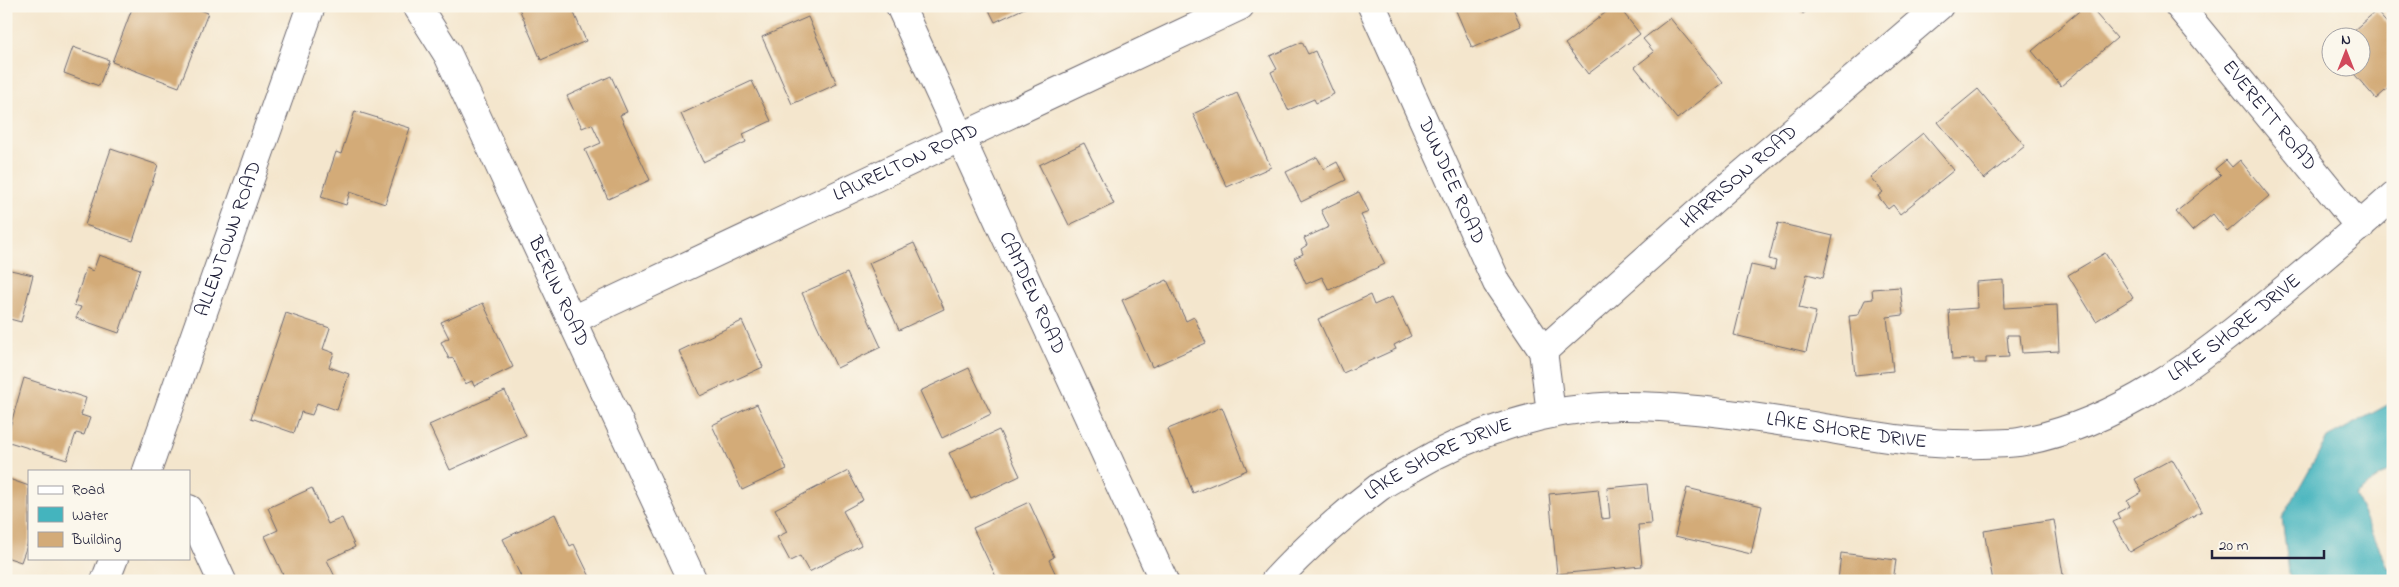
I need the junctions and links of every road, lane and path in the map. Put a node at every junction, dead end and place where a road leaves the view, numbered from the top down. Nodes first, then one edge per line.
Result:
1 (311, 6) edge
2 (417, 6) edge
3 (900, 6) edge
4 (1240, 6) edge
5 (1372, 6) edge
6 (1939, 6) edge
7 (2179, 6) edge
8 (960, 136) junction
9 (2393, 196) edge
10 (2360, 227) junction
11 (572, 320) junction
12 (1543, 351) junction
13 (1552, 413) junction
14 (158, 443) junction
15 (148, 470) edge
16 (171, 470) edge
17 (190, 511) edge
18 (113, 560) edge
19 (105, 581) edge
20 (222, 581) edge
21 (693, 581) edge
22 (1164, 581) edge
23 (1275, 581) edge

1 - 14 street, ALLENTOWN ROAD
2 - 11 street, BERLIN ROAD
3 - 8 street, CAMDEN ROAD
4 - 8 street, LAURELTON ROAD
5 - 12 street, DUNDEE ROAD
6 - 12 street, HARRISON ROAD
7 - 10 street, EVERETT ROAD
8 - 11 street, LAURELTON ROAD
8 - 22 street, CAMDEN ROAD
9 - 10 street, LAKE SHORE DRIVE
10 - 13 street, LAKE SHORE DRIVE
11 - 21 street, BERLIN ROAD
12 - 13 street
13 - 23 street, LAKE SHORE DRIVE
14 - 15 street, ALLENTOWN ROAD
14 - 16 street
17 - 20 street
18 - 19 street

